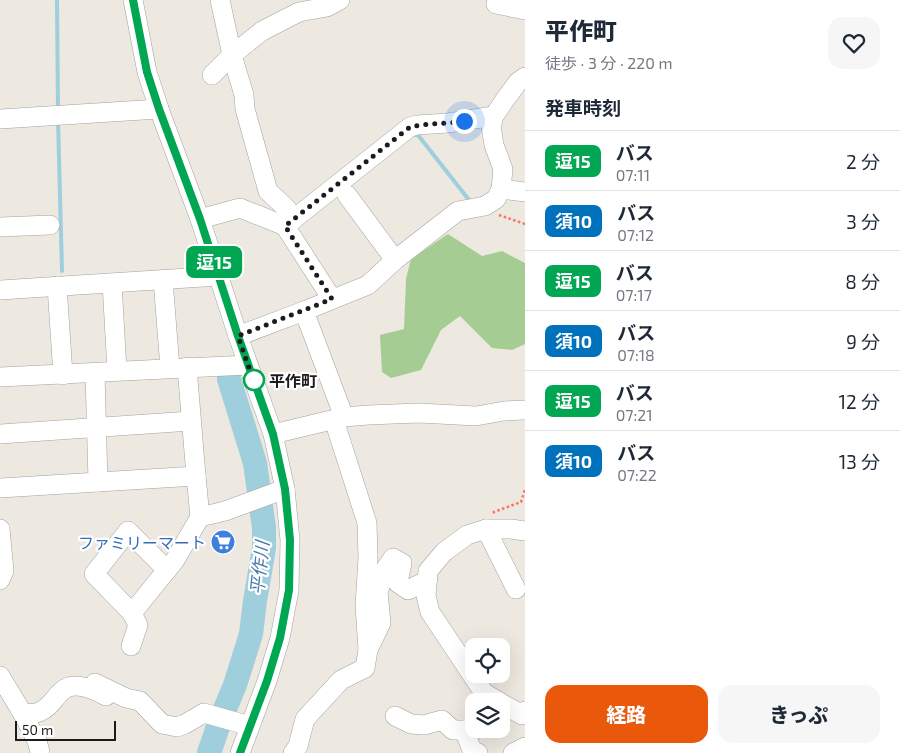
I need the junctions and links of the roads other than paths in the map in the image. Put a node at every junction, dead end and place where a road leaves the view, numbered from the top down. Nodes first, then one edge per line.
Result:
1 (133, 0) edge
2 (220, 0) edge
3 (340, 0) edge
4 (496, 4) dead end
5 (525, 10) edge
6 (232, 55) junction
7 (212, 75) dead end
8 (525, 77) edge
9 (159, 109) junction
10 (494, 116) junction
11 (0, 120) edge
12 (501, 189) junction
13 (525, 192) edge
14 (347, 195) dead end
15 (200, 219) junction
16 (289, 223) junction
17 (50, 225) dead end
18 (0, 227) edge
19 (395, 260) junction
20 (219, 276) junction
21 (163, 280) junction
22 (112, 283) junction
23 (57, 286) junction
24 (0, 290) edge
25 (332, 299) junction
26 (304, 311) junction
27 (238, 336) junction
28 (248, 364) junction
29 (178, 368) junction
30 (117, 371) junction
31 (95, 373) junction
32 (63, 375) junction
33 (0, 377) edge
34 (525, 410) edge
35 (339, 419) junction
36 (191, 421) junction
37 (96, 427) junction
38 (0, 434) edge
39 (273, 434) junction
40 (196, 476) junction
41 (98, 482) junction
42 (0, 488) edge
43 (285, 489) junction
44 (200, 518) junction
45 (0, 529) edge
46 (486, 529) junction
47 (525, 531) edge
48 (1, 548) edge
49 (167, 570) junction
50 (428, 578) junction
51 (0, 580) edge
52 (516, 589) dead end
53 (132, 613) junction
54 (132, 646) dead end
55 (368, 650) junction
56 (0, 676) edge
57 (95, 683) dead end
58 (484, 693) edge
59 (126, 698) junction
60 (510, 710) edge
61 (525, 711) edge
62 (23, 714) junction
63 (395, 716) dead end
64 (250, 726) junction
65 (465, 730) edge
66 (471, 738) edge
67 (525, 747) edge
68 (40, 752) edge
69 (240, 753) edge
70 (293, 753) edge
71 (478, 753) edge
72 (512, 753) edge

1 - 9 street
2 - 6 street
3 - 6 street
4 - 5 street
6 - 7 street
6 - 16 street
8 - 10 street
9 - 11 street
9 - 15 street
10 - 12 street
10 - 16 street
12 - 13 street
12 - 19 street
14 - 19 street
15 - 16 street
15 - 20 street
16 - 25 street
17 - 18 street
19 - 25 street
20 - 21 street
20 - 27 street
21 - 22 street
21 - 29 street
22 - 23 street
22 - 30 street
23 - 24 street
23 - 32 street
25 - 26 street
26 - 27 street
26 - 35 street
27 - 28 street
28 - 29 street
28 - 39 street
29 - 30 street
29 - 36 street
30 - 31 street
31 - 32 street
31 - 37 street
32 - 33 street
34 - 35 street
35 - 39 street
35 - 55 street
36 - 37 street
36 - 40 street
37 - 38 street
37 - 41 street
39 - 43 street
40 - 41 street
40 - 44 street
41 - 42 street
43 - 44 street
43 - 64 street
44 - 49 street
45 - 48 street
46 - 47 street
46 - 50 street
46 - 52 street
48 - 51 street
49 - 53 street
49 - 53 street
50 - 55 street
50 - 58 street
53 - 54 street
55 - 70 street
56 - 62 street
57 - 59 street
59 - 62 street
59 - 64 street
60 - 61 street
62 - 68 street
63 - 65 street
64 - 69 street
66 - 71 street
67 - 72 street

